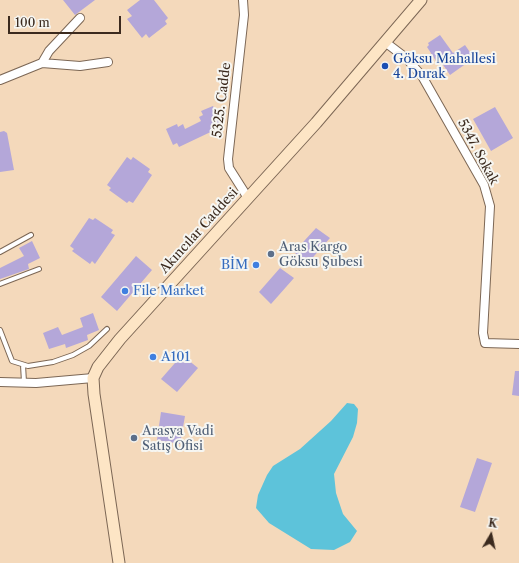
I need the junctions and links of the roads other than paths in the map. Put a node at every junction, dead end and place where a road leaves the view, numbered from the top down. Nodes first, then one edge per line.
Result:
1 (243, 0) edge
2 (421, 0) edge
3 (80, 18) dead end
4 (385, 42) junction
5 (108, 62) dead end
6 (42, 63) junction
7 (0, 80) edge
8 (248, 198) junction
9 (31, 235) dead end
10 (0, 252) edge
11 (39, 269) dead end
12 (0, 284) edge
13 (107, 329) dead end
14 (0, 330) edge
15 (519, 344) edge
16 (23, 365) junction
17 (93, 378) junction
18 (0, 382) edge
19 (24, 382) junction
20 (119, 563) edge

1 - 8 street, 5325. Cadde
2 - 4 street, Akıncılar Caddesi
3 - 6 street
4 - 8 street, Akıncılar Caddesi
4 - 15 street, 5347. Sokak
5 - 6 street
6 - 7 street
8 - 17 street, Akıncılar Caddesi
9 - 10 lane
11 - 12 lane
13 - 16 lane
14 - 16 lane
16 - 19 lane
17 - 19 street
17 - 20 street
18 - 19 street

